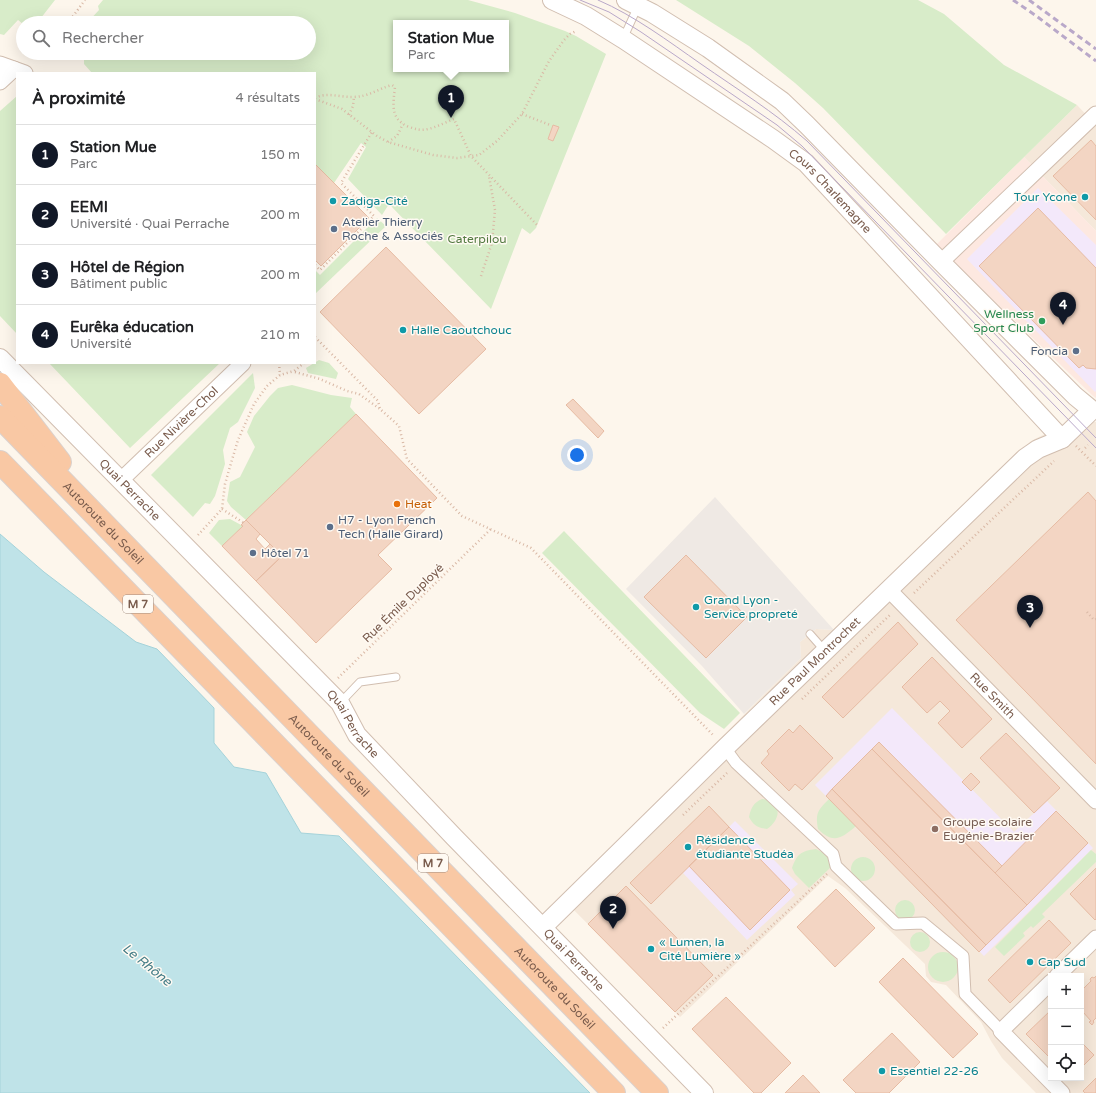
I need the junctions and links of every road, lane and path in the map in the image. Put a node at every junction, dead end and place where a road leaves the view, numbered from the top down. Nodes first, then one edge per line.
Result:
1 (85, 0) edge
2 (552, 0) edge
3 (632, 3) edge
4 (73, 16) edge
5 (580, 29) dead end
6 (623, 39) junction
7 (13, 68) edge
8 (0, 82) edge
9 (354, 97) junction
10 (316, 98) edge
11 (316, 99) edge
12 (522, 114) junction
13 (1096, 114) edge
14 (349, 116) junction
15 (403, 124) junction
16 (550, 125) dead end
17 (372, 132) junction
18 (388, 142) junction
19 (471, 156) junction
20 (489, 176) junction
21 (537, 225) dead end
22 (941, 262) junction
23 (316, 266) edge
24 (481, 276) dead end
25 (316, 338) edge
26 (0, 358) edge
27 (241, 364) edge
28 (279, 364) edge
29 (303, 364) edge
30 (294, 372) junction
31 (280, 376) junction
32 (0, 384) edge
33 (380, 409) junction
34 (1094, 409) edge
35 (0, 417) edge
36 (1068, 441) junction
37 (1088, 445) dead end
38 (1085, 448) dead end
39 (1056, 459) dead end
40 (0, 462) edge
41 (1096, 466) edge
42 (120, 481) junction
43 (222, 509) junction
44 (244, 523) dead end
45 (491, 529) junction
46 (118, 537) junction
47 (187, 547) junction
48 (889, 590) junction
49 (902, 604) junction
50 (1086, 612) dead end
51 (1096, 619) edge
52 (810, 634) dead end
53 (825, 651) junction
54 (396, 676) dead end
55 (326, 690) junction
56 (800, 701) dead end
57 (340, 703) junction
58 (725, 748) junction
59 (736, 764) junction
60 (1096, 801) edge
61 (678, 821) dead end
62 (836, 866) junction
63 (543, 927) junction
64 (1096, 938) edge
65 (1061, 973) edge
66 (1048, 985) edge
67 (1001, 1031) junction
68 (651, 1039) junction
69 (614, 1093) edge
70 (657, 1093) edge
71 (704, 1093) edge
72 (1062, 1093) edge

1 - 4 path
2 - 6 street, Cours Charlemagne
3 - 6 lane
3 - 22 street
5 - 12 path
6 - 36 street, Cours Charlemagne
7 - 8 street
9 - 10 path
9 - 14 path
9 - 15 path
11 - 14 path
12 - 16 path
12 - 19 path
13 - 22 street
14 - 17 path
15 - 18 path
15 - 19 path
17 - 18 path
17 - 23 path
18 - 19 path
19 - 20 path
20 - 21 path
20 - 24 path
22 - 34 street
25 - 33 path
26 - 42 street, Quai Perrache
27 - 42 street, Rue Nivière-Chol
28 - 31 path
29 - 30 path
30 - 31 path
30 - 33 path
31 - 43 path
32 - 46 highway
33 - 45 path
34 - 36 street, Rue Paul Montrochet
35 - 46 highway, Autoroute du Soleil / M 7
36 - 41 path
36 - 48 street, Rue Paul Montrochet
37 - 38 path
39 - 49 path
40 - 69 highway, M 7
42 - 47 street, Quai Perrache
43 - 44 path
43 - 47 path
45 - 55 path, Rue Émile Duployé
45 - 58 path
46 - 70 highway, Autoroute du Soleil / M 7
47 - 55 street, Quai Perrache
48 - 49 street, Rue Smith
48 - 53 street, Rue Paul Montrochet
49 - 56 path
49 - 60 street, Rue Smith
50 - 51 path
52 - 53 lane
53 - 58 street, Rue Paul Montrochet
54 - 57 lane
55 - 57 street, Quai Perrache
57 - 63 street, Quai Perrache
58 - 59 street
58 - 63 street, Rue Paul Montrochet
59 - 61 path
59 - 62 street
62 - 67 street
62 - 68 path
63 - 68 street, Quai Perrache
64 - 65 street
66 - 67 street
67 - 72 street
68 - 71 street, Quai Perrache

